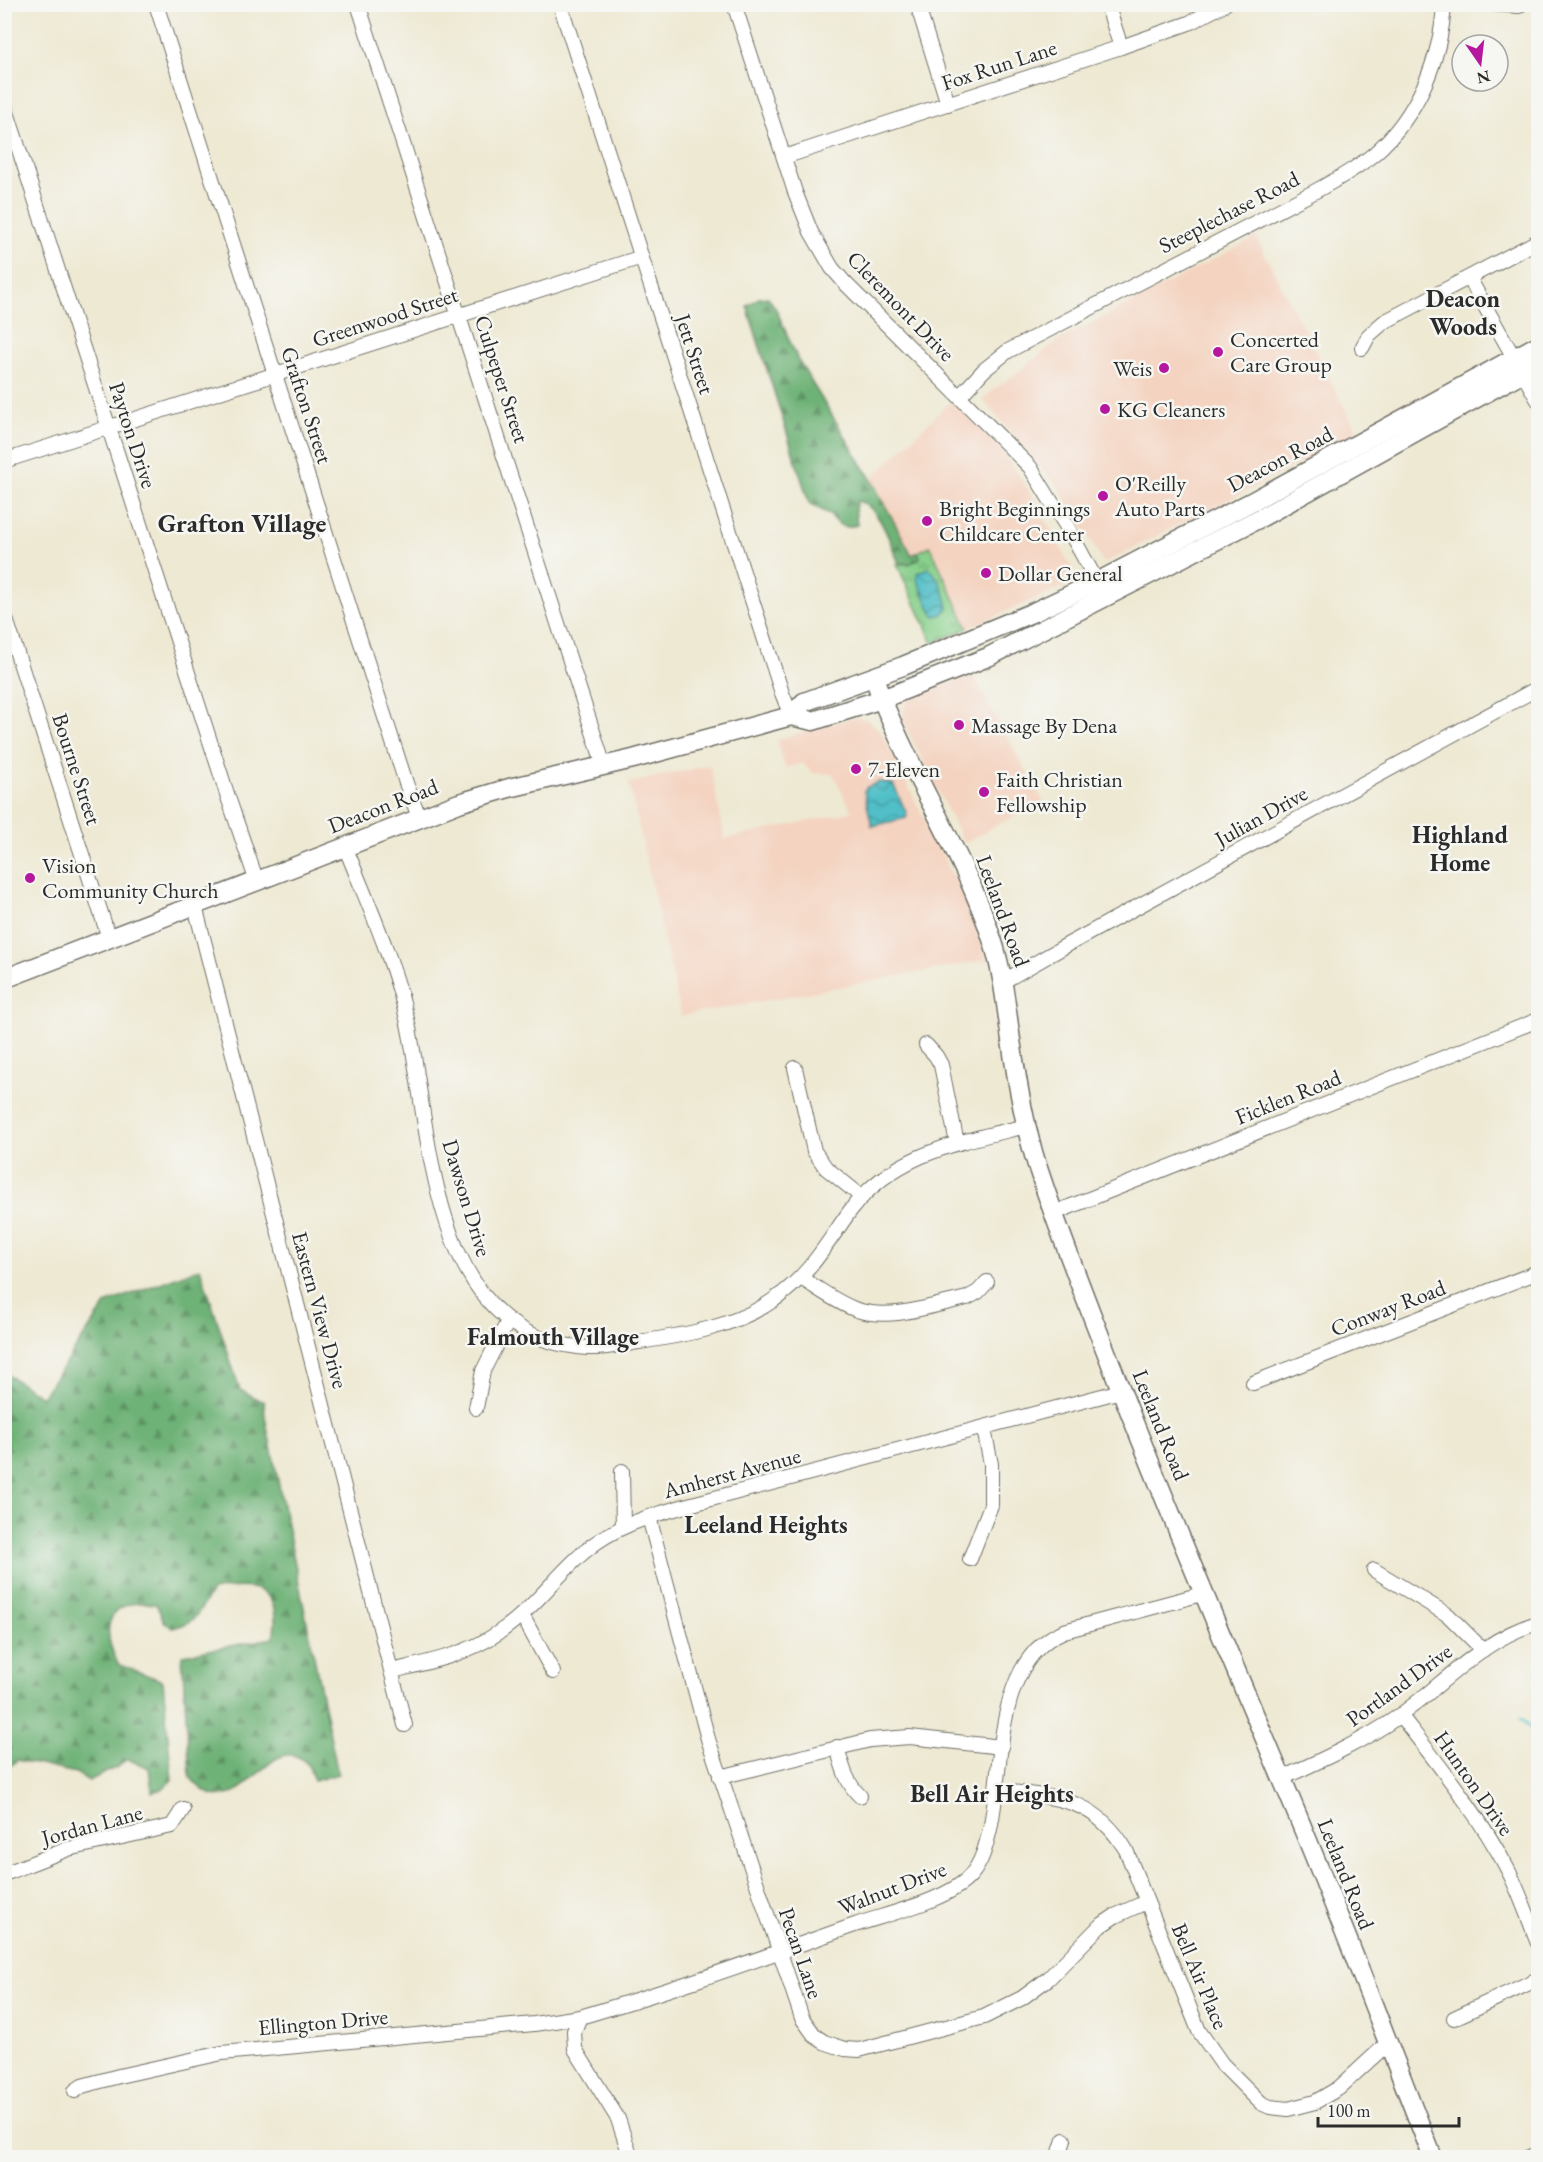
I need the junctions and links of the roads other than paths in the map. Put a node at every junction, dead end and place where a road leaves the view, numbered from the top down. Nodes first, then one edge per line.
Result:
1 (156, 4) edge
2 (358, 4) edge
3 (560, 4) edge
4 (734, 4) edge
5 (916, 4) edge
6 (1107, 4) edge
7 (1225, 4) edge
8 (1444, 4) edge
9 (1492, 4) edge
10 (1519, 6) dead end
11 (1121, 47) junction
12 (4, 103) edge
13 (948, 104) junction
14 (784, 157) junction
15 (1539, 241) edge
16 (642, 257) junction
17 (1469, 278) junction
18 (459, 315) junction
19 (1539, 345) edge
20 (1362, 348) dead end
21 (1526, 364) edge
22 (275, 374) junction
23 (960, 396) junction
24 (1539, 400) edge
25 (109, 428) junction
26 (4, 461) edge
27 (1101, 590) junction
28 (4, 613) edge
29 (874, 677) junction
30 (1539, 688) edge
31 (882, 699) junction
32 (791, 717) junction
33 (604, 766) junction
34 (419, 817) junction
35 (345, 846) junction
36 (257, 882) junction
37 (195, 906) junction
38 (109, 938) junction
39 (4, 979) edge
40 (1004, 981) junction
41 (1539, 1020) edge
42 (926, 1045) dead end
43 (795, 1068) dead end
44 (1026, 1126) junction
45 (957, 1143) junction
46 (862, 1197) junction
47 (1054, 1213) junction
48 (1539, 1272) edge
49 (801, 1278) junction
50 (987, 1282) dead end
51 (508, 1321) junction
52 (1253, 1383) dead end
53 (1121, 1392) junction
54 (476, 1408) dead end
55 (984, 1429) junction
56 (622, 1471) dead end
57 (649, 1517) junction
58 (623, 1527) junction
59 (970, 1558) dead end
60 (1374, 1570) dead end
61 (1202, 1594) junction
62 (522, 1615) junction
63 (1539, 1623) edge
64 (1483, 1650) junction
65 (392, 1671) junction
66 (553, 1672) dead end
67 (1400, 1715) junction
68 (405, 1725) dead end
69 (837, 1747) junction
70 (1002, 1747) junction
71 (720, 1777) junction
72 (1282, 1778) junction
73 (996, 1790) junction
74 (860, 1796) dead end
75 (183, 1809) dead end
76 (4, 1874) edge
77 (1146, 1902) junction
78 (1539, 1942) edge
79 (778, 1952) junction
80 (1539, 1978) edge
81 (579, 2017) junction
82 (1454, 2018) dead end
83 (1388, 2043) junction
84 (75, 2091) dead end
85 (1064, 2140) dead end
86 (1539, 2153) edge
87 (630, 2157) edge
88 (1058, 2157) edge
89 (1433, 2157) edge
90 (1527, 2157) edge

1 - 22 street, Grafton Street
2 - 18 street, Culpeper Street
3 - 16 street, Jett Street
4 - 14 street, Cleremont Drive
5 - 13 street
6 - 11 street
7 - 11 street, Fox Run Lane
8 - 23 street, Steeplechase Road
9 - 10 street
11 - 13 street, Fox Run Lane
12 - 25 street, Payton Drive
13 - 14 street, Fox Run Lane
14 - 23 street, Cleremont Drive
15 - 17 street
16 - 18 street, Greenwood Street
16 - 32 street, Jett Street
17 - 20 street
17 - 21 street
18 - 22 street, Greenwood Street
18 - 33 street, Culpeper Street
19 - 21 main road, Deacon Road
21 - 24 street
21 - 27 main road, Deacon Road
22 - 25 street, Greenwood Street
22 - 34 street, Grafton Street
23 - 27 street, Cleremont Drive
25 - 26 street, Greenwood Street
25 - 36 street, Payton Drive
27 - 29 main road, Deacon Road
27 - 31 main road, Deacon Road
28 - 38 street, Bourne Street
29 - 31 main road
29 - 32 main road, Deacon Road
30 - 40 street, Julian Drive
31 - 32 main road, Deacon Road
31 - 40 main road, Leeland Road
32 - 33 main road, Deacon Road
33 - 34 main road, Deacon Road
34 - 35 main road, Deacon Road
35 - 36 main road, Deacon Road
35 - 51 street, Dawson Drive
36 - 37 main road, Deacon Road
37 - 38 main road, Deacon Road
37 - 65 street, Eastern View Drive
38 - 39 main road, Deacon Road
40 - 44 main road, Leeland Road
41 - 47 street, Ficklen Road
42 - 45 street
43 - 46 street
44 - 45 street, Dawson Drive
44 - 47 main road, Leeland Road
45 - 46 street, Dawson Drive
46 - 49 street, Dawson Drive
47 - 53 main road, Leeland Road
48 - 52 street, Conway Road
49 - 50 street
49 - 51 street, Dawson Drive
51 - 54 street
53 - 55 street, Amherst Avenue
53 - 61 main road, Leeland Road
55 - 57 street, Amherst Avenue
55 - 59 street
56 - 58 street
57 - 58 street, Amherst Avenue
57 - 71 street, Pecan Lane
58 - 62 street, Amherst Avenue
60 - 64 street
61 - 70 street, Walnut Drive
61 - 72 main road, Leeland Road
62 - 65 street, Amherst Avenue
62 - 66 street
63 - 64 street, Portland Drive
64 - 67 street, Portland Drive
65 - 68 street, Eastern View Drive
67 - 72 street, Portland Drive
67 - 78 street, Hunton Drive
69 - 70 street
69 - 71 street
69 - 74 street
70 - 73 street, Walnut Drive
71 - 79 street, Pecan Lane
72 - 83 main road, Leeland Road
73 - 77 street, Bell Air Place
73 - 79 street, Walnut Drive
75 - 76 street, Jordan Lane
77 - 79 street, Pecan Lane
77 - 83 street, Bell Air Place
79 - 81 street, Walnut Drive
80 - 82 street
81 - 84 street, Ellington Drive
81 - 87 street
83 - 89 main road, Leeland Road
85 - 88 street
86 - 90 street

